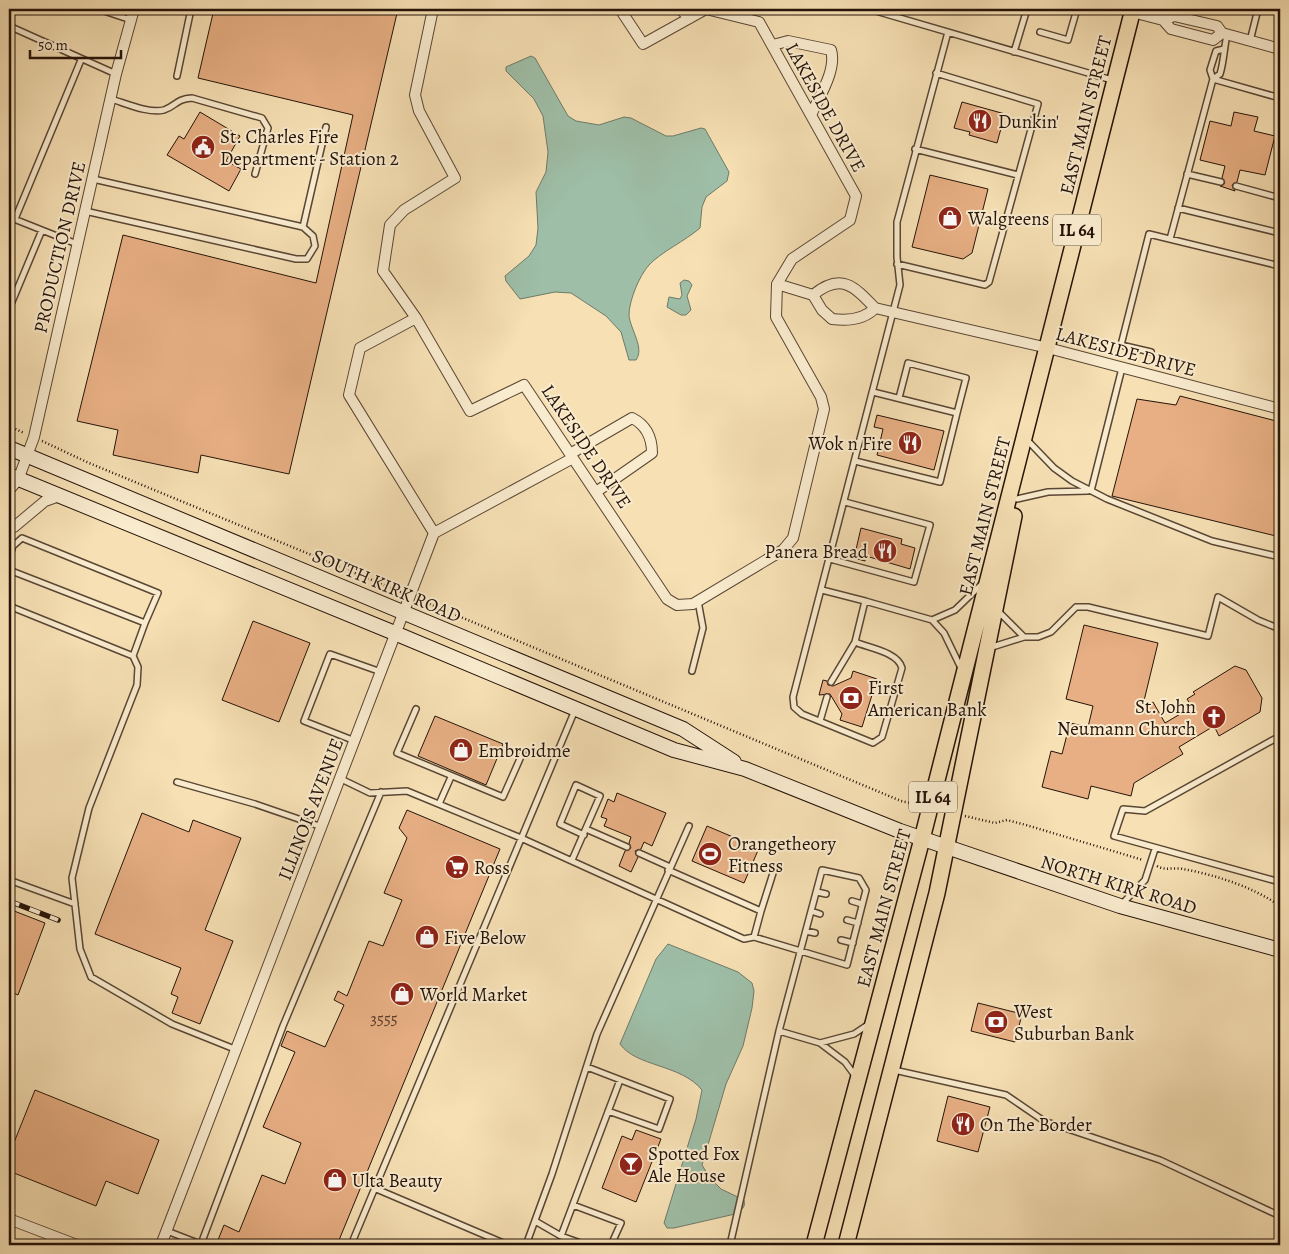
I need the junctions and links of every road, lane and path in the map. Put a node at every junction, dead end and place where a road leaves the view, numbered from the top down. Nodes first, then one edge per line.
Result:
1 (98, 9) edge
2 (134, 9) edge
3 (191, 9) edge
4 (433, 9) edge
5 (620, 9) edge
6 (680, 9) edge
7 (868, 9) edge
8 (1027, 9) edge
9 (1077, 9) edge
10 (1258, 9) edge
11 (1132, 10) edge
12 (690, 18) junction
13 (131, 20) junction
14 (1163, 20) junction
15 (9, 26) edge
16 (948, 32) junction
17 (1040, 32) dead end
18 (1225, 34) junction
19 (1250, 41) junction
20 (773, 45) junction
21 (1224, 48) junction
22 (1280, 49) edge
23 (1014, 52) junction
24 (81, 60) junction
25 (936, 73) junction
26 (116, 74) junction
27 (177, 76) dead end
28 (1213, 79) junction
29 (1115, 81) junction
30 (1280, 98) edge
31 (111, 99) junction
32 (811, 115) junction
33 (326, 127) dead end
34 (915, 149) junction
35 (255, 174) dead end
36 (1187, 174) junction
37 (1018, 175) junction
38 (93, 178) junction
39 (1221, 182) dead end
40 (1236, 186) dead end
41 (1280, 198) edge
42 (1178, 208) junction
43 (85, 211) junction
44 (9, 217) edge
45 (15, 219) junction
46 (303, 227) junction
47 (42, 230) junction
48 (1280, 233) edge
49 (1170, 239) junction
50 (78, 244) junction
51 (897, 264) junction
52 (1280, 266) edge
53 (777, 284) junction
54 (813, 295) junction
55 (875, 308) junction
56 (9, 309) edge
57 (894, 312) junction
58 (416, 318) junction
59 (1048, 348) junction
60 (1151, 352) dead end
61 (1122, 368) junction
62 (873, 392) junction
63 (899, 398) junction
64 (1280, 409) edge
65 (958, 413) junction
66 (9, 426) edge
67 (34, 437) junction
68 (1029, 442) junction
69 (9, 448) edge
70 (28, 456) junction
71 (572, 456) junction
72 (855, 461) junction
73 (12, 482) edge
74 (1091, 491) junction
75 (596, 492) junction
76 (59, 496) junction
77 (1017, 499) junction
78 (845, 502) junction
79 (9, 527) edge
80 (434, 533) junction
81 (1280, 557) edge
82 (9, 558) edge
83 (830, 559) junction
84 (9, 570) edge
85 (988, 578) junction
86 (822, 590) junction
87 (411, 596) junction
88 (698, 601) junction
89 (865, 601) junction
90 (9, 606) edge
91 (995, 609) junction
92 (405, 612) junction
93 (932, 620) junction
94 (145, 623) junction
95 (1280, 629) edge
96 (397, 634) junction
97 (1024, 637) junction
98 (855, 642) junction
99 (988, 648) junction
100 (132, 656) junction
101 (692, 671) dead end
102 (382, 672) junction
103 (964, 675) junction
104 (831, 682) dead end
105 (826, 697) dead end
106 (416, 709) dead end
107 (575, 709) junction
108 (820, 721) junction
109 (1280, 736) edge
110 (355, 741) junction
111 (523, 752) dead end
112 (745, 769) junction
113 (451, 777) junction
114 (341, 779) junction
115 (178, 782) dead end
116 (381, 792) junction
117 (901, 801) dead end
118 (439, 804) junction
119 (975, 818) dead end
120 (689, 826) dead end
121 (322, 827) junction
122 (585, 832) junction
123 (521, 838) junction
124 (922, 839) junction
125 (627, 847) dead end
126 (947, 848) junction
127 (1155, 849) junction
128 (640, 853) dead end
129 (572, 860) junction
130 (1151, 863) junction
131 (669, 868) junction
132 (774, 870) dead end
133 (9, 880) edge
134 (1280, 882) edge
135 (817, 892) junction
136 (826, 894) dead end
137 (656, 898) junction
138 (852, 901) dead end
139 (75, 904) junction
140 (862, 904) junction
141 (1120, 906) junction
142 (1280, 906) edge
143 (761, 911) junction
144 (811, 911) junction
145 (820, 914) dead end
146 (846, 920) dead end
147 (858, 923) junction
148 (806, 931) junction
149 (815, 933) dead end
150 (754, 937) junction
151 (841, 940) dead end
152 (853, 943) junction
153 (1280, 950) edge
154 (801, 952) junction
155 (874, 1021) junction
156 (780, 1031) junction
157 (820, 1043) junction
158 (236, 1050) junction
159 (587, 1067) junction
160 (891, 1070) junction
161 (620, 1080) junction
162 (858, 1080) junction
163 (608, 1111) junction
164 (374, 1188) junction
165 (573, 1204) junction
166 (1280, 1216) edge
167 (9, 1219) edge
168 (535, 1221) junction
169 (167, 1231) junction
170 (561, 1236) junction
171 (77, 1245) edge
172 (161, 1245) edge
173 (202, 1245) edge
174 (352, 1245) edge
175 (508, 1245) edge
176 (526, 1245) edge
177 (586, 1245) edge
178 (611, 1245) edge
179 (730, 1245) edge
180 (814, 1245) edge
181 (846, 1245) edge

1 - 13 lane
2 - 13 street, PRODUCTION DRIVE
3 - 27 lane
4 - 58 street, LAKESIDE DRIVE
5 - 12 street, LAKESIDE DRIVE
6 - 12 street
7 - 16 lane
8 - 23 lane
9 - 17 lane
10 - 19 lane
11 - 14 street
11 - 29 main road, EAST MAIN STREET / IL 64
12 - 20 street, LAKESIDE DRIVE
13 - 26 street, PRODUCTION DRIVE
14 - 18 street
14 - 18 street
15 - 24 lane
16 - 23 lane
16 - 25 lane
18 - 19 street
18 - 21 lane
19 - 22 street
20 - 32 street, LAKESIDE DRIVE
20 - 32 street
21 - 28 lane
21 - 28 lane
23 - 29 lane
24 - 26 lane
24 - 45 lane
25 - 34 lane
25 - 37 lane
26 - 31 street, PRODUCTION DRIVE
28 - 30 lane
28 - 36 lane
29 - 59 main road, EAST MAIN STREET / IL 64
31 - 35 lane
31 - 38 street, PRODUCTION DRIVE
32 - 53 street, LAKESIDE DRIVE
33 - 46 lane
34 - 37 lane
34 - 51 lane
36 - 39 lane
36 - 42 lane
37 - 51 lane
38 - 43 street, PRODUCTION DRIVE
38 - 46 lane
40 - 41 lane
42 - 48 lane
42 - 49 lane
43 - 46 lane
43 - 50 street, PRODUCTION DRIVE
44 - 45 lane
45 - 47 lane
47 - 50 lane
47 - 56 lane
49 - 52 lane
49 - 60 lane
50 - 67 street, PRODUCTION DRIVE
51 - 57 lane
53 - 54 street
53 - 88 street, LAKESIDE DRIVE
54 - 55 street
54 - 55 street
55 - 57 street, LAKESIDE DRIVE
57 - 59 street, LAKESIDE DRIVE
57 - 62 lane
58 - 71 street, LAKESIDE DRIVE
58 - 80 street
59 - 61 street, LAKESIDE DRIVE
59 - 68 main road, EAST MAIN STREET / IL 64
59 - 85 main road, EAST MAIN STREET / IL 64
61 - 64 street, LAKESIDE DRIVE
61 - 74 lane
62 - 63 lane
62 - 72 lane
63 - 65 lane
63 - 65 lane
65 - 72 lane
66 - 67 path
67 - 70 street, PRODUCTION DRIVE
67 - 87 path
68 - 74 lane
68 - 77 main road, EAST MAIN STREET / IL 64
69 - 70 main road, SOUTH KIRK ROAD
70 - 73 street, PRODUCTION DRIVE
70 - 92 main road, SOUTH KIRK ROAD
71 - 75 street, LAKESIDE DRIVE
71 - 75 street
71 - 80 street
72 - 78 lane
73 - 76 main road, SOUTH KIRK ROAD
74 - 77 lane
74 - 81 lane
75 - 88 street, LAKESIDE DRIVE
76 - 79 street
76 - 96 main road, SOUTH KIRK ROAD
77 - 91 main road, EAST MAIN STREET / IL 64
78 - 83 lane
78 - 83 lane
80 - 87 street, ILLINOIS AVENUE
82 - 94 lane
83 - 86 lane
84 - 94 lane
85 - 93 lane
85 - 103 main road, EAST MAIN STREET / IL 64
86 - 89 lane
86 - 108 lane
87 - 92 street, ILLINOIS AVENUE
87 - 117 path
88 - 101 lane
89 - 93 lane
89 - 98 lane
90 - 100 lane
91 - 97 lane
91 - 99 main road, EAST MAIN STREET / IL 64
92 - 96 street, ILLINOIS AVENUE
92 - 112 main road, SOUTH KIRK ROAD
93 - 103 lane
94 - 100 lane
95 - 97 lane
96 - 102 street, ILLINOIS AVENUE
96 - 107 main road, SOUTH KIRK ROAD
97 - 99 lane
98 - 104 lane
98 - 108 lane
99 - 126 main road, EAST MAIN STREET / IL 64
100 - 139 lane
102 - 110 street, ILLINOIS AVENUE
102 - 110 lane
103 - 124 main road, EAST MAIN STREET / IL 64
105 - 108 lane
106 - 113 lane
107 - 112 main road, SOUTH KIRK ROAD
107 - 123 lane
109 - 127 lane
110 - 114 street, ILLINOIS AVENUE
111 - 113 lane
112 - 124 main road, SOUTH KIRK ROAD
113 - 118 lane
114 - 116 lane
114 - 121 street, ILLINOIS AVENUE
115 - 121 lane
116 - 118 lane
116 - 173 lane
118 - 123 lane
119 - 130 path
120 - 131 lane
121 - 158 street, ILLINOIS AVENUE
122 - 122 lane
122 - 125 lane
122 - 129 lane
123 - 129 lane
123 - 164 lane
124 - 126 main road, SOUTH KIRK ROAD
124 - 155 main road, EAST MAIN STREET / IL 64
126 - 141 main road, NORTH KIRK ROAD
126 - 160 main road, EAST MAIN STREET / IL 64
127 - 130 lane
127 - 134 lane
128 - 131 lane
129 - 137 lane
130 - 141 lane
130 - 142 path
131 - 137 lane
131 - 143 lane
132 - 143 lane
133 - 139 lane
135 - 136 lane
135 - 140 lane
135 - 144 lane
137 - 150 lane
137 - 159 lane
138 - 140 lane
139 - 158 lane
140 - 147 lane
141 - 153 main road, NORTH KIRK ROAD
143 - 150 lane
144 - 145 lane
144 - 148 lane
146 - 147 lane
147 - 152 lane
148 - 149 lane
148 - 154 lane
150 - 154 lane
151 - 152 lane
152 - 154 lane
154 - 156 lane
155 - 157 lane
155 - 162 main road, EAST MAIN STREET / IL 64
156 - 157 lane
156 - 179 lane
157 - 162 lane
158 - 169 street, ILLINOIS AVENUE
159 - 161 lane
159 - 168 lane
160 - 166 lane
160 - 181 main road, EAST MAIN STREET / IL 64
161 - 163 lane
161 - 163 lane
162 - 180 main road, EAST MAIN STREET / IL 64
163 - 165 lane
164 - 174 lane
164 - 175 lane
165 - 170 lane
165 - 178 lane
167 - 171 street
168 - 170 lane
168 - 176 lane
169 - 172 street, ILLINOIS AVENUE
169 - 173 lane
170 - 177 lane

